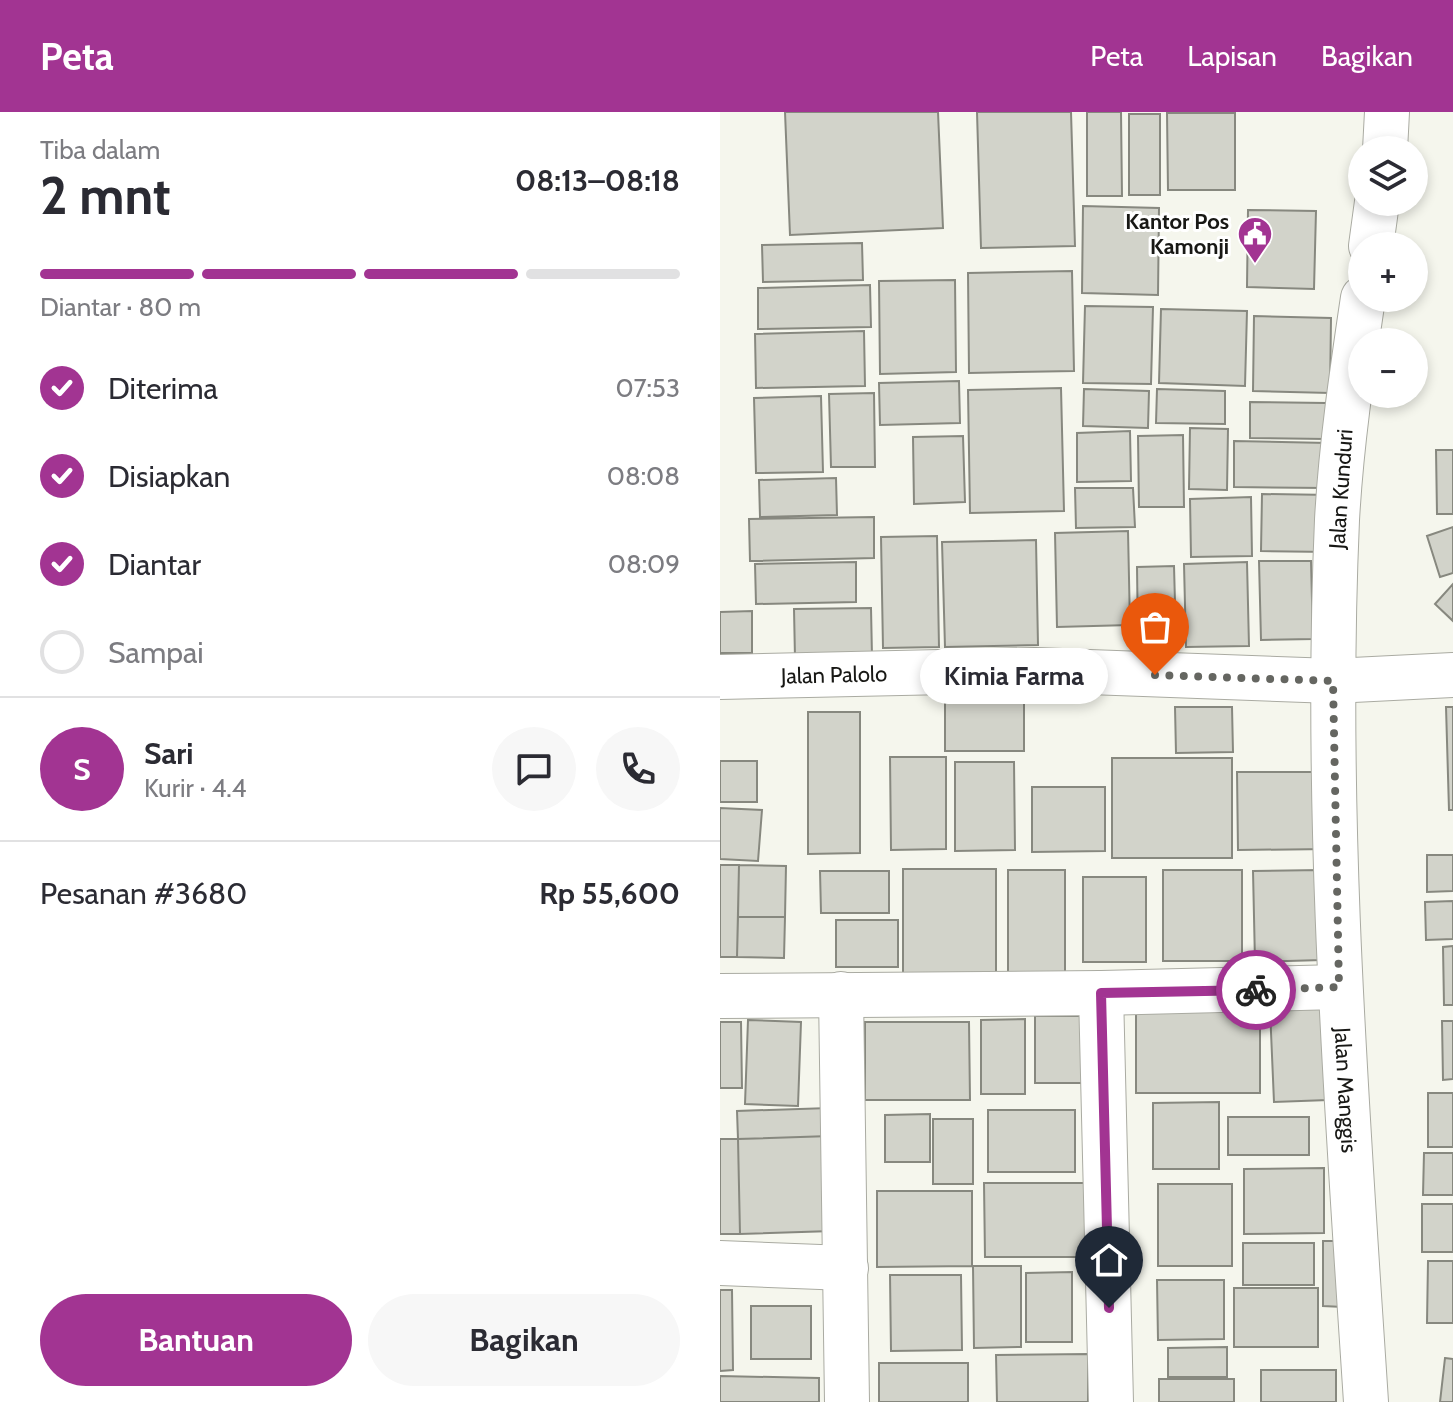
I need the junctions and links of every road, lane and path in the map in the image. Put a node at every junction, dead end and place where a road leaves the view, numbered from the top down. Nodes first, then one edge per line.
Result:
1 (1387, 112) edge
2 (1386, 136) edge
3 (1361, 312) edge
4 (1453, 675) edge
5 (720, 677) edge
6 (1333, 681) junction
7 (1339, 987) junction
8 (1101, 993) junction
9 (841, 994) junction
10 (720, 996) edge
11 (720, 1263) edge
12 (846, 1268) junction
13 (847, 1402) edge
14 (1111, 1402) edge
15 (1366, 1402) edge

1 - 2 street
3 - 6 street, Jalan Kunduri
4 - 6 street, Jalan Palolo
5 - 6 street, Jalan Palolo
6 - 7 street, Jalan Manggis
7 - 8 street
7 - 15 street, Jalan Manggis
8 - 9 street
8 - 14 street
9 - 10 street
9 - 12 street
11 - 12 street
12 - 13 street

